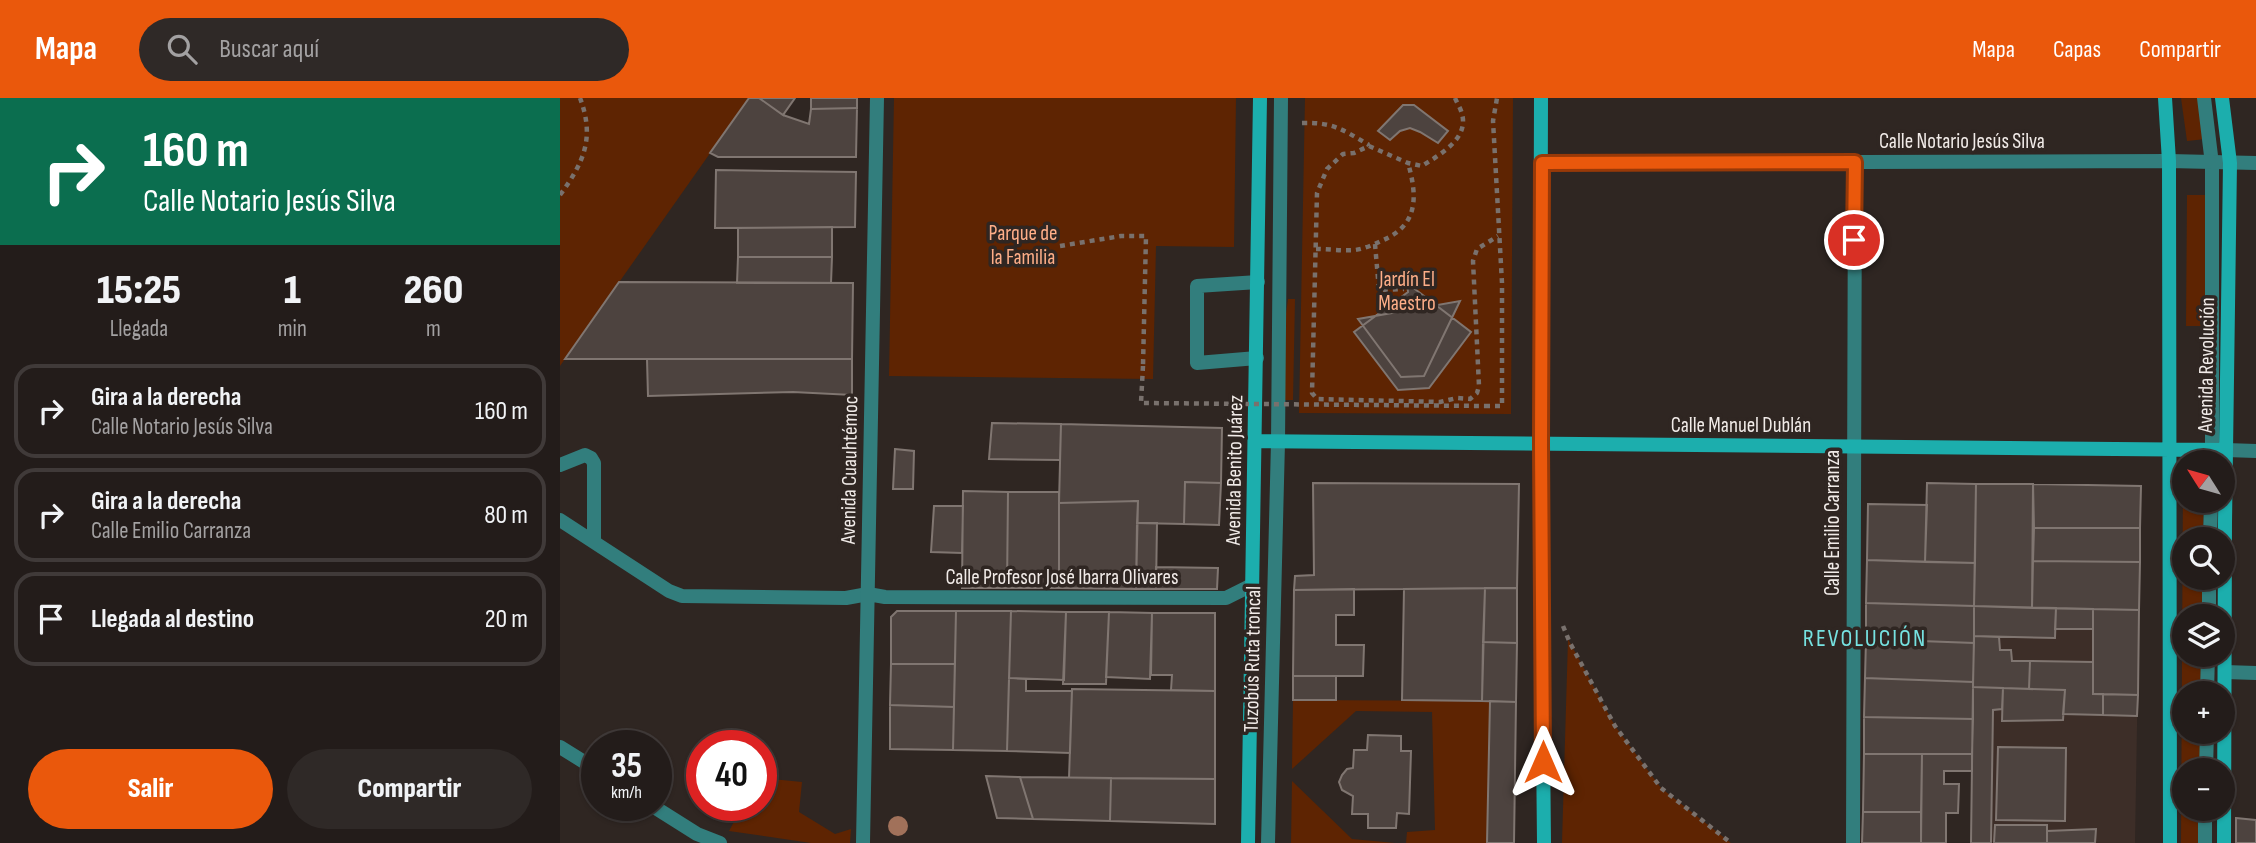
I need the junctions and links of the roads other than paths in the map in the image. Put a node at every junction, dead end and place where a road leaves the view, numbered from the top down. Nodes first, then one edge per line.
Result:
1 (877, 98) edge
2 (1260, 98) edge
3 (1281, 98) edge
4 (1541, 98) edge
5 (2165, 98) edge
6 (2204, 98) edge
7 (2222, 98) edge
8 (2169, 161) junction
9 (1855, 162) junction
10 (1542, 163) junction
11 (2230, 163) junction
12 (2256, 163) edge
13 (2212, 164) junction
14 (1258, 282) junction
15 (1257, 358) junction
16 (1256, 441) junction
17 (1278, 442) junction
18 (1541, 445) junction
19 (1853, 447) junction
20 (2169, 450) junction
21 (2172, 450) edge
22 (2217, 450) edge
23 (2217, 450) edge
24 (2256, 451) edge
25 (2235, 453) edge
26 (560, 465) edge
27 (2219, 513) edge
28 (560, 520) edge
29 (593, 542) junction
30 (1252, 585) junction
31 (869, 594) junction
32 (2225, 672) junction
33 (2256, 673) edge
34 (562, 753) edge
35 (581, 762) edge
36 (671, 821) edge
37 (2205, 821) edge
38 (694, 839) edge
39 (720, 843) edge
40 (863, 843) edge
41 (1248, 843) edge
42 (1268, 843) edge
43 (1544, 843) edge
44 (1853, 843) edge
45 (2170, 843) edge
46 (2205, 843) edge
47 (2224, 843) edge

1 - 31 street, Avenida Cuauhtémoc
2 - 14 main road, Avenida Benito Juárez
3 - 17 street, Tuzobús Ruta troncal
4 - 10 main road
5 - 8 main road, Avenida Revolución
6 - 13 street
7 - 11 main road, Avenida Revolución
8 - 9 street, Calle Notario Jesús Silva
8 - 13 street, Calle Notario Jesús Silva
8 - 20 main road, Avenida Revolución
9 - 10 street, Calle Notario Jesús Silva
9 - 19 street, Calle Emilio Carranza
10 - 18 main road
11 - 12 street, Calle Notario Jesús Silva
11 - 13 street, Calle Notario Jesús Silva
11 - 23 main road, Avenida Revolución
13 - 22 street
14 - 15 main road, Avenida Benito Juárez
14 - 15 street
15 - 16 main road, Avenida Benito Juárez
16 - 17 main road, Calle Manuel Dublán
16 - 30 main road, Avenida Benito Juárez
17 - 18 main road, Calle Manuel Dublán
17 - 42 street, Tuzobús Ruta troncal
18 - 19 main road, Calle Manuel Dublán
18 - 43 main road
19 - 20 main road, Calle Manuel Dublán
19 - 44 street, Calle Emilio Carranza
20 - 21 main road, Calle Manuel Dublán
20 - 45 main road, Avenida Revolución
24 - 25 street
26 - 29 street
27 - 32 main road, Avenida Revolución
28 - 29 street, Calle Profesor José Ibarra Olivares
29 - 31 street, Calle Profesor José Ibarra Olivares
30 - 31 street, Calle Profesor José Ibarra Olivares
30 - 41 main road, Avenida Benito Juárez
31 - 40 street, Avenida Cuauhtémoc
32 - 33 street
32 - 47 main road, Avenida Revolución
34 - 35 street
36 - 38 street
37 - 46 street
38 - 39 street

